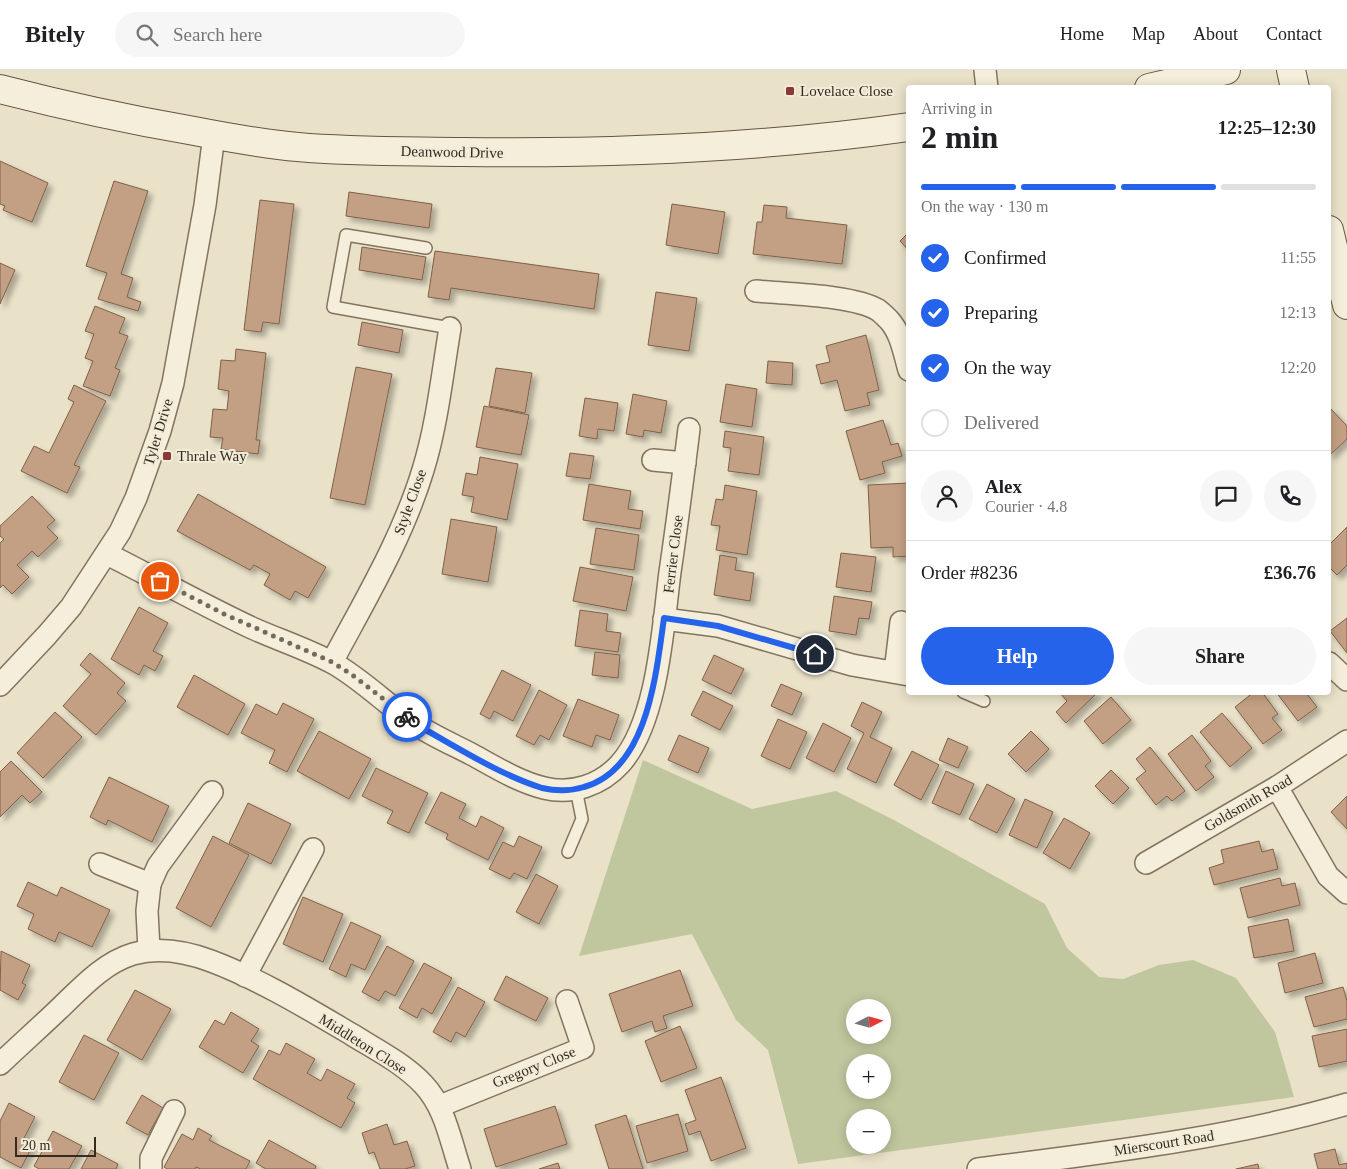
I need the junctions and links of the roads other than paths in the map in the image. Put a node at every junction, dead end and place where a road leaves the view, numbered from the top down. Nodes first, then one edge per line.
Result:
1 (984, 70) edge
2 (1226, 70) edge
3 (1290, 70) edge
4 (986, 85) edge
5 (1162, 85) edge
6 (1294, 85) edge
7 (0, 89) edge
8 (906, 127) edge
9 (214, 135) junction
10 (1331, 238) edge
11 (426, 248) dead end
12 (756, 291) dead end
13 (1347, 305) edge
14 (450, 328) joint
15 (906, 360) edge
16 (689, 429) dead end
17 (653, 460) dead end
18 (685, 463) junction
19 (107, 554) junction
20 (664, 618) junction
21 (900, 622) dead end
22 (332, 662) junction
23 (1331, 665) edge
24 (902, 674) edge
25 (1347, 680) edge
26 (0, 685) edge
27 (970, 695) edge
28 (984, 701) dead end
29 (1347, 741) edge
30 (1277, 787) junction
31 (576, 789) junction
32 (212, 792) dead end
33 (312, 849) dead end
34 (568, 852) dead end
35 (1146, 863) dead end
36 (100, 864) dead end
37 (150, 884) junction
38 (1347, 893) edge
39 (149, 950) junction
40 (245, 976) junction
41 (567, 1001) dead end
42 (0, 1064) edge
43 (1347, 1104) edge
44 (440, 1106) junction
45 (174, 1111) dead end
46 (151, 1169) edge
47 (460, 1169) edge
48 (978, 1169) edge

1 - 4 street
2 - 5 street
3 - 6 street
7 - 9 street, Deanwood Drive
8 - 9 street, Deanwood Drive
9 - 19 street, Tyler Drive
10 - 13 street
11 - 14 lane
12 - 15 street
14 - 22 street, Style Close
16 - 18 street, Ferrier Close
17 - 18 street
18 - 20 street, Ferrier Close
19 - 22 street
19 - 26 street, Tyler Drive
20 - 24 street
20 - 31 street
21 - 24 street
22 - 31 street
23 - 25 street
27 - 28 lane
29 - 30 street, Goldsmith Road
30 - 35 street, Goldsmith Road
30 - 38 street
31 - 34 lane
32 - 37 street
33 - 40 street
36 - 37 street
37 - 39 street
39 - 40 street, Middleton Close
39 - 42 street, Middleton Close
40 - 44 street, Middleton Close
41 - 44 street, Gregory Close
43 - 48 street, Mierscourt Road
44 - 47 street, Middleton Close
45 - 46 street

